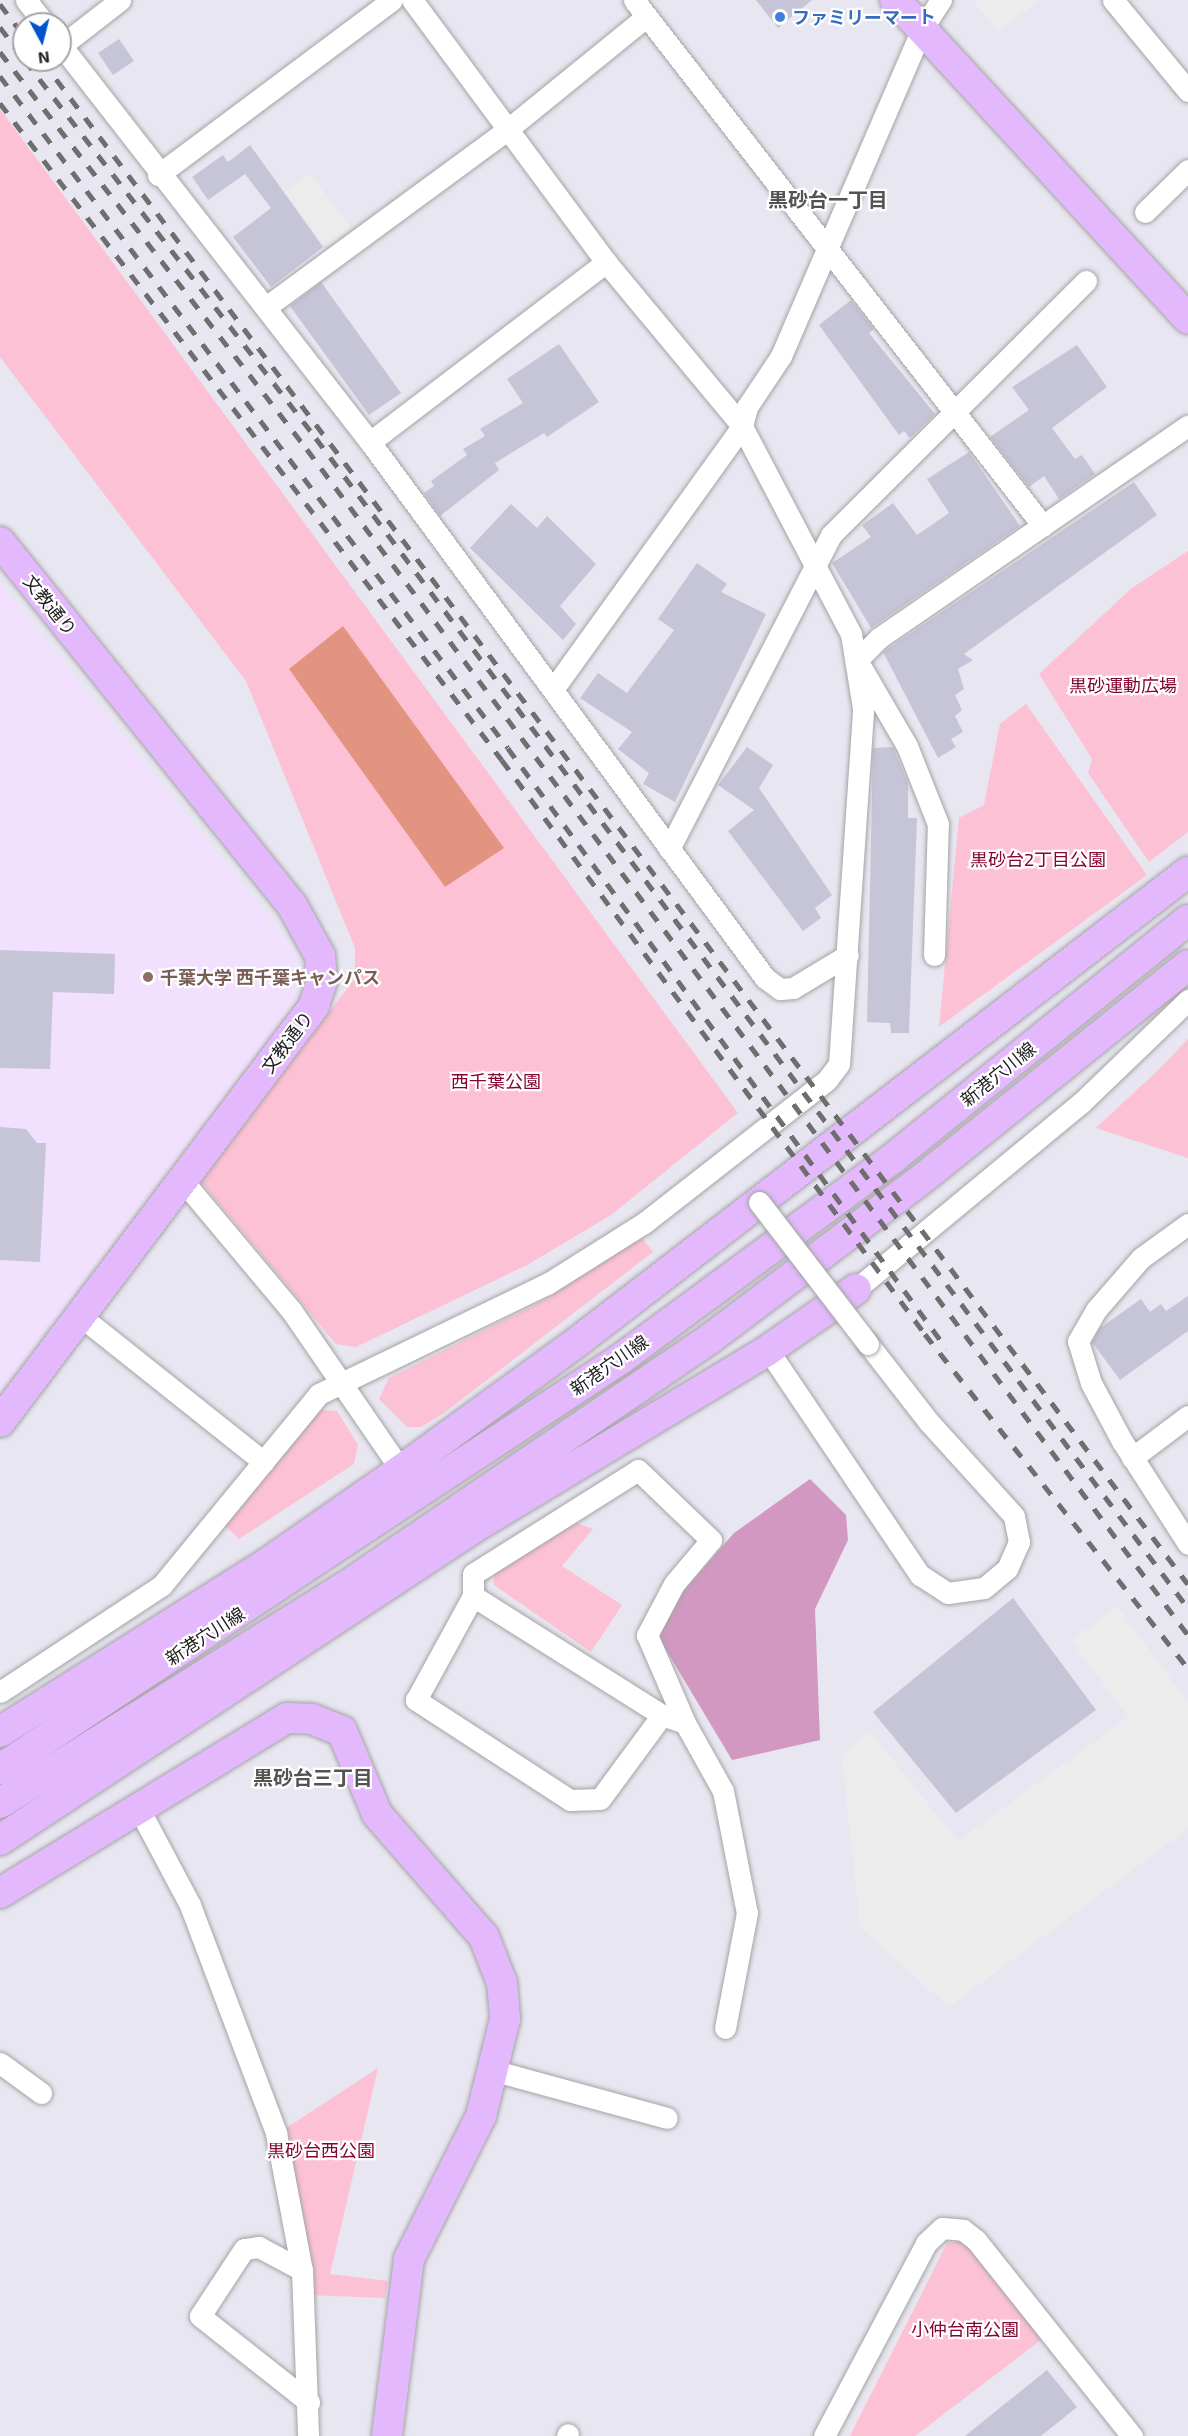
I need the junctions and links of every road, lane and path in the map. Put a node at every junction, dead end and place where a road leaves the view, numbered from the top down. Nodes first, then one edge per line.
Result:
1 (26, 0) edge
2 (120, 0) edge
3 (392, 0) edge
4 (412, 0) edge
5 (634, 0) edge
6 (895, 0) edge
7 (941, 0) edge
8 (1113, 0) edge
9 (36, 12) edge
10 (646, 17) junction
11 (922, 28) junction
12 (72, 37) edge
13 (72, 60) edge
14 (1188, 91) edge
15 (508, 129) junction
16 (1188, 170) edge
17 (158, 175) junction
18 (1145, 212) dead end
19 (828, 246) junction
20 (606, 262) junction
21 (1086, 281) dead end
22 (266, 307) junction
23 (1188, 319) edge
24 (957, 412) junction
25 (742, 426) junction
26 (1188, 426) edge
27 (370, 442) junction
28 (1043, 526) junction
29 (0, 542) edge
30 (816, 557) junction
31 (857, 660) junction
32 (554, 688) junction
33 (669, 849) junction
34 (1188, 872) edge
35 (1188, 920) edge
36 (848, 955) junction
37 (934, 955) dead end
38 (1188, 965) edge
39 (1188, 1000) edge
40 (183, 1181) junction
41 (759, 1202) junction
42 (1188, 1224) edge
43 (856, 1289) joint
44 (79, 1315) junction
45 (768, 1350) junction
46 (344, 1384) junction
47 (1188, 1416) edge
48 (0, 1422) edge
49 (1132, 1458) junction
50 (264, 1462) junction
51 (401, 1470) junction
52 (1188, 1544) edge
53 (473, 1596) junction
54 (0, 1692) edge
55 (662, 1714) junction
56 (685, 1723) junction
57 (0, 1732) edge
58 (0, 1769) edge
59 (0, 1803) edge
60 (139, 1809) junction
61 (0, 1840) edge
62 (0, 1893) edge
63 (725, 2028) dead end
64 (0, 2063) edge
65 (495, 2071) junction
66 (41, 2093) dead end
67 (667, 2118) dead end
68 (302, 2270) junction
69 (309, 2402) junction
70 (308, 2436) edge
71 (387, 2436) edge
72 (824, 2436) edge
73 (1132, 2436) edge

1 - 9 street
2 - 12 street
3 - 17 street
4 - 15 street
5 - 10 street
6 - 11 street
7 - 11 street
8 - 14 street
10 - 15 street
10 - 19 street
11 - 19 street
11 - 23 street
13 - 17 street
15 - 20 street
15 - 22 street
16 - 18 street
17 - 22 street
19 - 24 street
19 - 25 street
20 - 25 street
20 - 27 street
21 - 24 street
22 - 27 street
24 - 28 street
24 - 30 street
25 - 30 street
25 - 32 street
26 - 28 street
27 - 32 street
28 - 31 street
29 - 40 street, 文教通り
30 - 31 street
30 - 33 street
31 - 36 street
31 - 37 street
32 - 33 street
33 - 36 street
34 - 41 street
35 - 58 street, 新港穴川線
36 - 46 street
38 - 59 street, 新港穴川線
39 - 43 street
40 - 44 street, 文教通り
40 - 46 street
41 - 45 street, bridge
41 - 51 street
42 - 49 street
43 - 45 street
44 - 48 street, 文教通り
44 - 50 street
45 - 61 street
46 - 50 street
46 - 51 street
47 - 49 street
49 - 52 street
50 - 54 street
51 - 57 street
53 - 55 street
53 - 55 street
53 - 56 street
55 - 56 street
56 - 63 street
60 - 62 street
60 - 65 street
60 - 68 street
64 - 66 street
65 - 67 street
65 - 71 street
68 - 69 street
68 - 69 street
69 - 70 street
72 - 73 street

